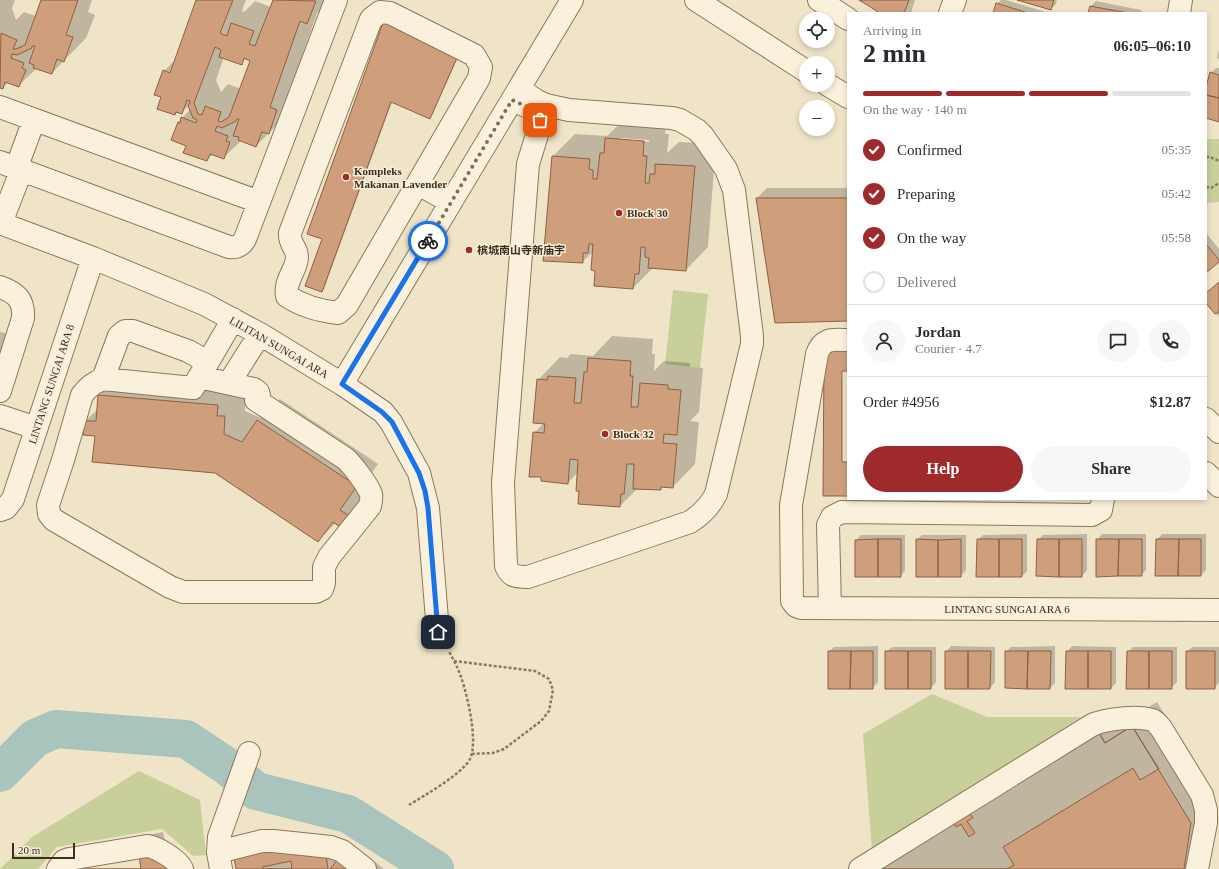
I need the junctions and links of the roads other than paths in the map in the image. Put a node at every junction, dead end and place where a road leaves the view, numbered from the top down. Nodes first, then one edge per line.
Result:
1 (336, 0) edge
2 (572, 0) edge
3 (696, 0) edge
4 (819, 0) edge
5 (955, 0) edge
6 (1181, 0) edge
7 (950, 12) edge
8 (1179, 12) edge
9 (847, 18) edge
10 (799, 66) edge
11 (835, 89) edge
12 (515, 94) junction
13 (847, 96) edge
14 (0, 107) edge
15 (34, 120) junction
16 (9, 165) edge
17 (418, 184) junction
18 (259, 202) junction
19 (451, 202) junction
20 (0, 223) edge
21 (93, 258) junction
22 (0, 287) edge
23 (233, 319) junction
24 (260, 334) junction
25 (847, 340) edge
26 (200, 376) junction
27 (103, 379) junction
28 (229, 383) junction
29 (342, 384) junction
30 (0, 391) edge
31 (256, 400) junction
32 (0, 416) edge
33 (1207, 420) edge
34 (36, 428) junction
35 (1219, 432) edge
36 (1207, 474) edge
37 (1219, 486) edge
38 (1103, 500) edge
39 (3, 509) edge
40 (830, 608) junction
41 (1219, 610) edge
42 (438, 632) road end
43 (249, 753) dead end
44 (220, 860) edge
45 (58, 869) edge
46 (182, 869) edge
47 (365, 869) edge
48 (860, 869) edge
49 (1197, 869) edge

1 - 18 street
2 - 12 street
3 - 10 street
4 - 9 street
5 - 7 street
6 - 8 street
11 - 13 street
12 - 12 street
12 - 19 street
14 - 15 street
15 - 16 street
15 - 18 street
16 - 18 street
16 - 20 street
17 - 17 street
17 - 19 street
19 - 29 street
20 - 21 street, LILITAN SUNGAI ARA
21 - 23 street, LILITAN SUNGAI ARA
21 - 34 street, LINTANG SUNGAI ARA 8
22 - 30 street
23 - 24 street, LILITAN SUNGAI ARA
23 - 26 street
24 - 28 street
24 - 29 street, LILITAN SUNGAI ARA
25 - 40 street, LINTANG SUNGAI ARA 6
26 - 27 street
26 - 27 street
26 - 28 street
26 - 31 street
27 - 31 street
28 - 31 street
29 - 42 street, LILITAN SUNGAI ARA
32 - 34 street
33 - 35 street
34 - 39 street, LINTANG SUNGAI ARA 8
36 - 37 street
38 - 40 street
40 - 41 street, LINTANG SUNGAI ARA 6
43 - 44 street
44 - 47 street
45 - 46 street
48 - 49 street

